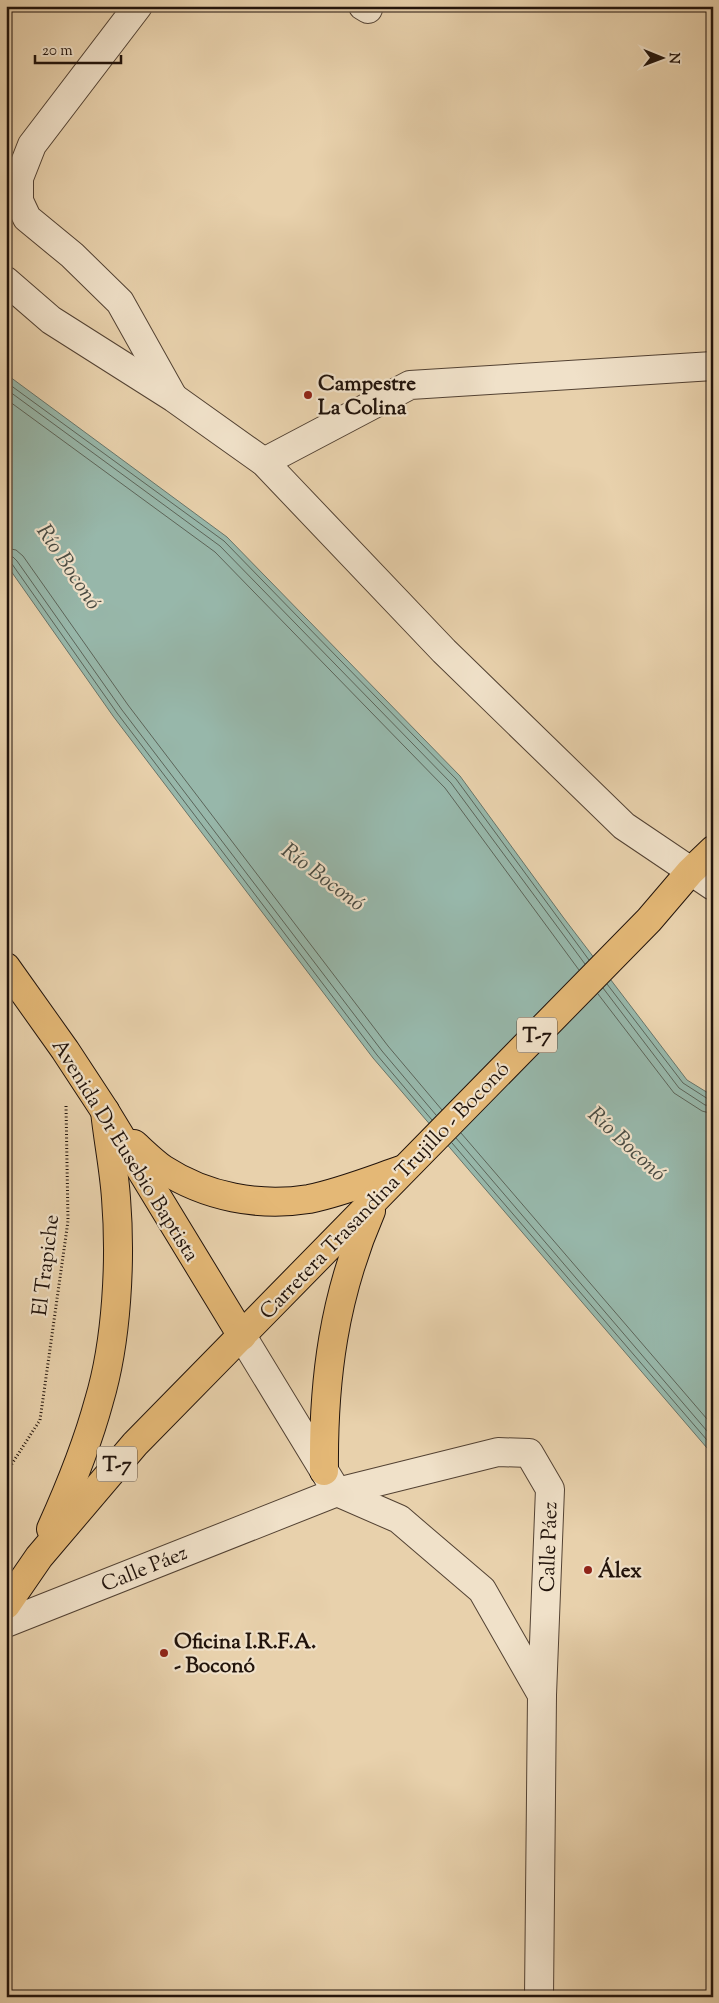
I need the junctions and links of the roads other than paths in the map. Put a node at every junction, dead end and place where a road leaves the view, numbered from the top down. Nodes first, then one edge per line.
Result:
1 (138, 6) edge
2 (6, 281) edge
3 (713, 366) edge
4 (174, 398) junction
5 (264, 462) junction
6 (713, 850) edge
7 (701, 879) edge
8 (6, 967) edge
9 (104, 1111) junction
10 (415, 1159) junction
11 (377, 1197) junction
12 (242, 1336) junction
13 (330, 1481) junction
14 (39, 1558) junction
15 (6, 1605) edge
16 (6, 1623) edge
17 (542, 1695) junction
18 (538, 1997) edge

1 - 4 street
2 - 4 street
3 - 5 street
4 - 5 street
5 - 7 street
6 - 7 main road, Carretera Trasandina Trujillo - Boconó / T-7
7 - 10 main road, Carretera Trasandina Trujillo - Boconó / T-7
8 - 9 main road, Avenida Dr Eusebio Baptista
9 - 10 main road
9 - 12 main road, Avenida Dr Eusebio Baptista
9 - 14 main road
10 - 11 main road, Carretera Trasandina Trujillo - Boconó / T-7
11 - 12 main road, Carretera Trasandina Trujillo - Boconó / T-7
11 - 13 main road
12 - 13 street
12 - 14 main road, T-7
13 - 16 street, Calle Páez
13 - 17 street
13 - 17 street, Calle Páez
14 - 15 main road, T-7
17 - 18 street, Calle Páez

